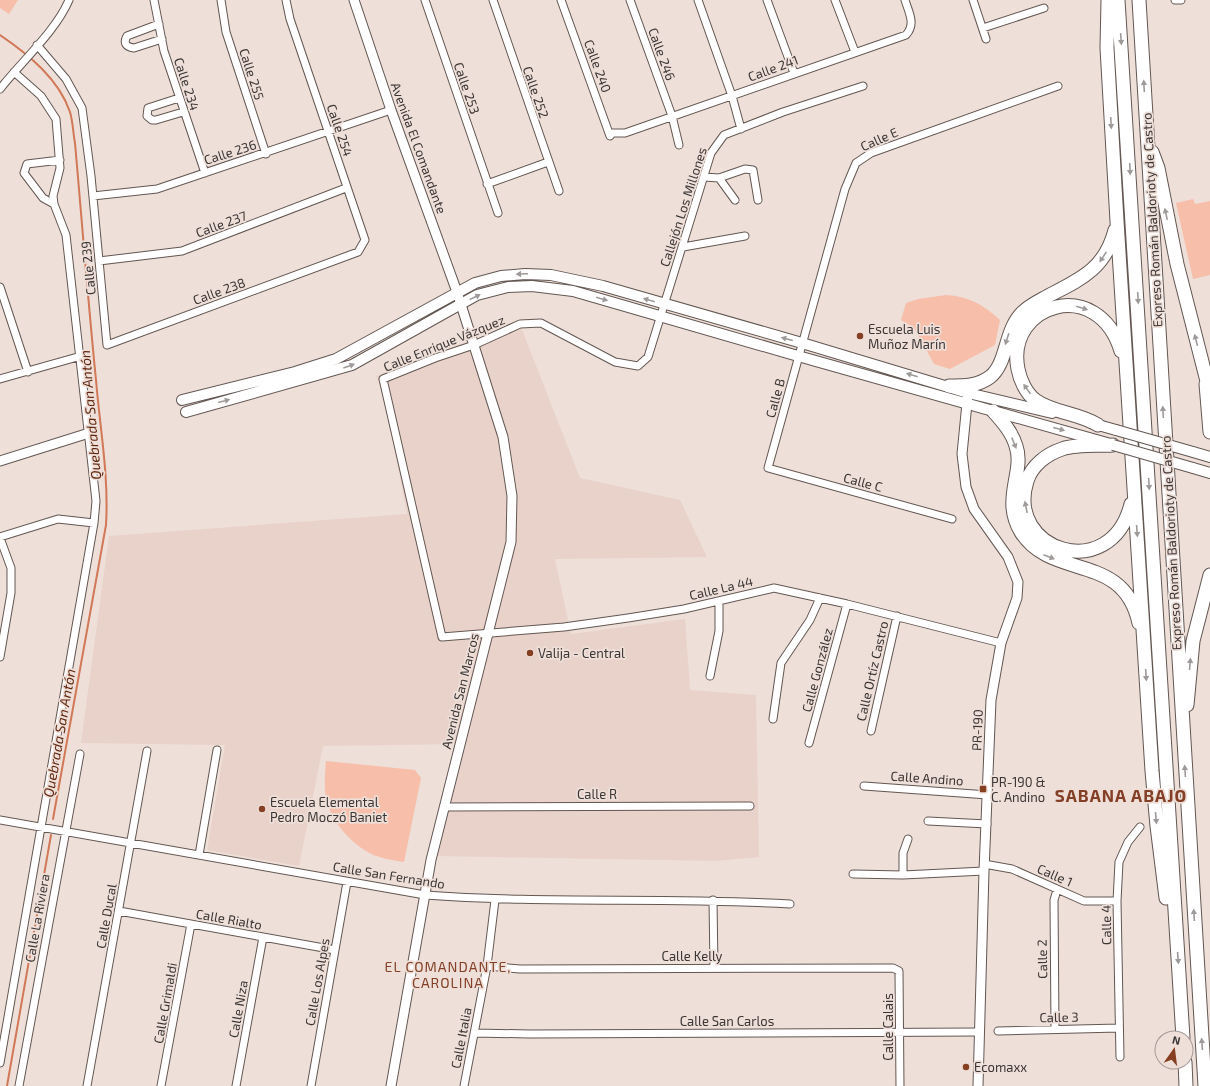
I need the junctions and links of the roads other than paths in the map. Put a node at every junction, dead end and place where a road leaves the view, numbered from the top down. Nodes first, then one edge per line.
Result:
1 (69, 0) edge
2 (154, 0) edge
3 (221, 0) edge
4 (286, 0) edge
5 (354, 0) edge
6 (425, 0) edge
7 (492, 0) edge
8 (561, 0) edge
9 (630, 0) edge
10 (698, 0) edge
11 (767, 0) edge
12 (835, 0) edge
13 (905, 0) edge
14 (973, 0) edge
15 (1108, 0) edge
16 (1118, 0) edge
17 (1139, 0) edge
18 (1175, 0) edge
19 (1181, 0) edge
20 (1044, 8) dead end
21 (159, 24) junction
22 (983, 28) junction
23 (162, 39) junction
24 (986, 39) dead end
25 (36, 47) junction
26 (855, 52) junction
27 (14, 72) junction
28 (794, 73) junction
29 (864, 86) dead end
30 (1058, 86) dead end
31 (0, 89) edge
32 (732, 96) junction
33 (179, 98) junction
34 (391, 110) junction
35 (183, 112) junction
36 (672, 116) junction
37 (741, 129) junction
38 (327, 131) junction
39 (612, 133) joint
40 (1147, 137) junction
41 (680, 145) dead end
42 (266, 154) junction
43 (60, 160) junction
44 (548, 162) junction
45 (205, 173) junction
46 (704, 178) junction
47 (719, 178) junction
48 (487, 184) junction
49 (346, 188) junction
50 (559, 191) dead end
51 (93, 196) junction
52 (735, 200) dead end
53 (758, 200) dead end
54 (54, 204) junction
55 (498, 213) dead end
56 (1117, 221) junction
57 (746, 236) dead end
58 (683, 246) junction
59 (345, 257) joint
60 (100, 261) junction
61 (0, 287) edge
62 (457, 292) junction
63 (664, 304) junction
64 (461, 305) junction
65 (661, 316) junction
66 (106, 339) joint
67 (803, 339) junction
68 (474, 345) junction
69 (81, 356) junction
70 (798, 356) junction
71 (28, 372) junction
72 (1127, 375) junction
73 (1205, 378) junction
74 (0, 379) edge
75 (949, 386) junction
76 (968, 393) junction
77 (1210, 393) edge
78 (182, 400) joint
79 (967, 404) junction
80 (993, 411) junction
81 (186, 412) joint
82 (1098, 425) junction
83 (1210, 432) edge
84 (89, 433) junction
85 (1113, 445) junction
86 (1210, 457) edge
87 (0, 461) edge
88 (768, 468) joint
89 (1210, 473) edge
90 (1134, 492) junction
91 (952, 519) dead end
92 (94, 523) junction
93 (0, 538) edge
94 (1210, 575) edge
95 (820, 598) junction
96 (719, 602) junction
97 (847, 604) junction
98 (897, 616) junction
99 (488, 632) junction
100 (442, 637) joint
101 (1001, 643) junction
102 (1145, 652) junction
103 (0, 657) edge
104 (710, 676) dead end
105 (773, 718) dead end
106 (1182, 730) junction
107 (871, 731) dead end
108 (809, 743) dead end
109 (217, 750) dead end
110 (147, 751) dead end
111 (80, 754) dead end
112 (864, 786) dead end
113 (988, 795) junction
114 (750, 806) dead end
115 (444, 807) junction
116 (0, 820) edge
117 (928, 821) dead end
118 (987, 824) junction
119 (42, 827) junction
120 (1140, 827) dead end
121 (64, 832) junction
122 (908, 839) dead end
123 (131, 843) junction
124 (199, 855) junction
125 (984, 867) junction
126 (853, 874) dead end
127 (903, 875) junction
128 (348, 882) junction
129 (1057, 890) junction
130 (425, 896) junction
131 (495, 900) junction
132 (713, 900) junction
133 (1117, 901) junction
134 (790, 904) dead end
135 (119, 911) junction
136 (1175, 920) junction
137 (191, 924) junction
138 (263, 937) junction
139 (335, 950) junction
140 (486, 966) junction
141 (714, 968) junction
142 (898, 969) joint
143 (1120, 1028) junction
144 (1055, 1029) junction
145 (1182, 1030) edge
146 (998, 1031) dead end
147 (475, 1032) junction
148 (901, 1032) junction
149 (979, 1032) junction
150 (2, 1047) edge
151 (1120, 1057) dead end
152 (0, 1063) edge
153 (1185, 1070) edge
154 (19, 1086) edge
155 (87, 1086) edge
156 (162, 1086) edge
157 (236, 1086) edge
158 (311, 1086) edge
159 (391, 1086) edge
160 (464, 1086) edge
161 (900, 1086) edge
162 (978, 1086) edge
163 (1186, 1086) edge
164 (1205, 1086) edge

1 - 25 street
2 - 21 street, Calle 234
3 - 42 street, Calle 255
4 - 38 street, Calle 254
5 - 34 street, Avenida El Comandante
6 - 48 street, Calle 253
7 - 44 street, Calle 252
8 - 39 street, Calle 240
9 - 36 street, Calle 246
10 - 32 street
11 - 28 street
12 - 26 street
13 - 26 street, Calle 241
14 - 22 street
15 -> 56 highway
16 -> 136 highway, Expreso Román Baldorioty de Castro
40 -> 17 highway, Expreso Román Baldorioty de Castro
18 - 19 street
20 - 22 street
21 - 23 street, Calle 234
21 - 23 street
22 - 24 street
23 - 33 street, Calle 234
25 - 27 street
25 - 51 street
26 - 28 street, Calle 241
27 - 31 street
27 - 43 street
28 - 32 street, Calle 241
29 - 37 street, Callejón Los Millones
30 - 67 street, Calle E
32 - 36 street, Calle 241
32 - 37 street
33 - 35 street, Calle 234
33 - 35 street
34 - 38 street, Calle 236
34 - 62 street, Avenida El Comandante
35 - 45 street, Calle 234
36 - 39 street, Calle 241
36 - 41 street, Calle 246
37 - 46 street, Callejón Los Millones
38 - 42 street, Calle 236
38 - 49 street, Calle 254
73 -> 40 highway
106 -> 40 highway, Expreso Román Baldorioty de Castro
42 - 45 street, Calle 236
43 - 54 street
43 - 54 street
44 - 48 street
44 - 50 street, Calle 252
45 - 51 street, Calle 236
46 - 47 street
46 - 58 street, Callejón Los Millones
47 - 52 street
47 - 53 street
48 - 55 street
49 - 59 street, Calle 254
49 - 60 street, Calle 237
51 - 60 street, Calle 239
54 - 69 street
56 - 72 highway
56 -> 75 highway
57 - 58 street
58 - 63 street, Callejón Los Millones
59 - 66 street, Calle 238
60 - 66 street, Calle 239
61 - 71 street
63 -> 62 main road
62 - 64 street, Avenida El Comandante
62 - 78 main road
63 - 65 street, Callejón Los Millones
67 -> 63 main road
64 -> 65 main road
64 - 68 street, Avenida San Marcos
81 -> 64 main road
65 - 68 street, Calle Enrique Vázquez
65 - 70 main road
67 - 70 street, Calle B
75 -> 67 main road
68 - 99 street, Avenida San Marcos
68 - 100 street, Calle Enrique Vázquez
69 - 71 street
69 - 84 street
70 - 79 main road
70 - 88 street, Calle B
71 - 74 street
82 -> 72 highway
72 - 90 highway
73 - 77 highway
73 - 83 highway
75 - 76 main road
76 - 79 street, PR-190 / PR-190
76 - 82 main road
78 - 81 street
79 - 80 main road
79 - 101 street, PR-190 / PR-190
80 -> 85 main road
80 -> 102 highway
82 - 86 main road, bridge
84 - 87 street
84 - 92 street
85 - 89 main road, bridge
90 -> 85 highway
88 - 91 street, Calle C
90 -> 102 highway
92 - 93 street
92 - 119 street
93 - 103 street
106 -> 94 highway
95 - 96 street, Calle La 44
95 - 97 street, Calle La 44
95 - 105 street
96 - 99 street, Calle La 44
96 - 104 street
97 - 98 street, Calle La 44
97 - 108 street, Calle González
98 - 101 street, Calle La 44
98 - 107 street, Calle Ortíz Castro
99 - 100 street, Calle La 44
99 - 115 street, Avenida San Marcos
101 - 113 street, PR-190 / PR-190
102 -> 136 highway
164 -> 106 highway, Expreso Román Baldorioty de Castro
109 - 124 street
110 - 123 street, Calle Ducal
111 - 121 street, Calle La Riviera
112 - 113 street, Calle Andino
113 - 118 street, PR-190 / PR-190
114 - 115 street, Calle R
115 - 130 street, Avenida San Marcos
116 - 119 street, Calle San Fernando
117 - 118 street
118 - 125 street, PR-190 / PR-190
119 - 121 street, Calle San Fernando
119 - 150 street
120 - 133 street, Calle 4
121 - 123 street, Calle San Fernando
121 - 154 street, Calle La Riviera
122 - 127 street
123 - 124 street, Calle San Fernando
123 - 135 street, Calle Ducal
124 - 128 street, Calle San Fernando
125 - 127 street, Calle 1
125 - 129 street, Calle 1
125 - 149 street, PR-190 / PR-190
126 - 127 street, Calle 1
128 - 130 street, Calle San Fernando
128 - 139 street, Calle Los Alpes
129 - 133 street, Calle 1
129 - 144 street, Calle 2
130 - 131 street, Calle San Fernando
130 - 159 street, Avenida San Marcos
131 - 132 street, Calle San Fernando
131 - 140 street, Calle Italia
132 - 134 street, Calle San Fernando
132 - 141 street
133 - 143 street, Calle 4
135 - 137 street, Calle Rialto
135 - 155 street, Calle Ducal
136 -> 145 highway, Expreso Román Baldorioty de Castro
137 - 138 street, Calle Rialto
137 - 156 street, Calle Grimaldi
138 - 139 street, Calle Rialto
138 - 157 street, Calle Niza
139 - 158 street, Calle Los Alpes
140 - 141 street, Calle Kelly
140 - 147 street, Calle Italia
141 - 142 street, Calle Kelly
142 - 148 street, Calle Calais
143 - 144 street, Calle 3
143 - 151 street, Calle 4
144 - 146 street, Calle 3
147 - 148 street, Calle San Carlos
147 - 160 street, Calle Italia
148 - 149 street, Calle San Carlos
148 - 161 street, Calle Calais
149 - 162 street, PR-190 / PR-190
150 - 152 street
153 - 163 highway

